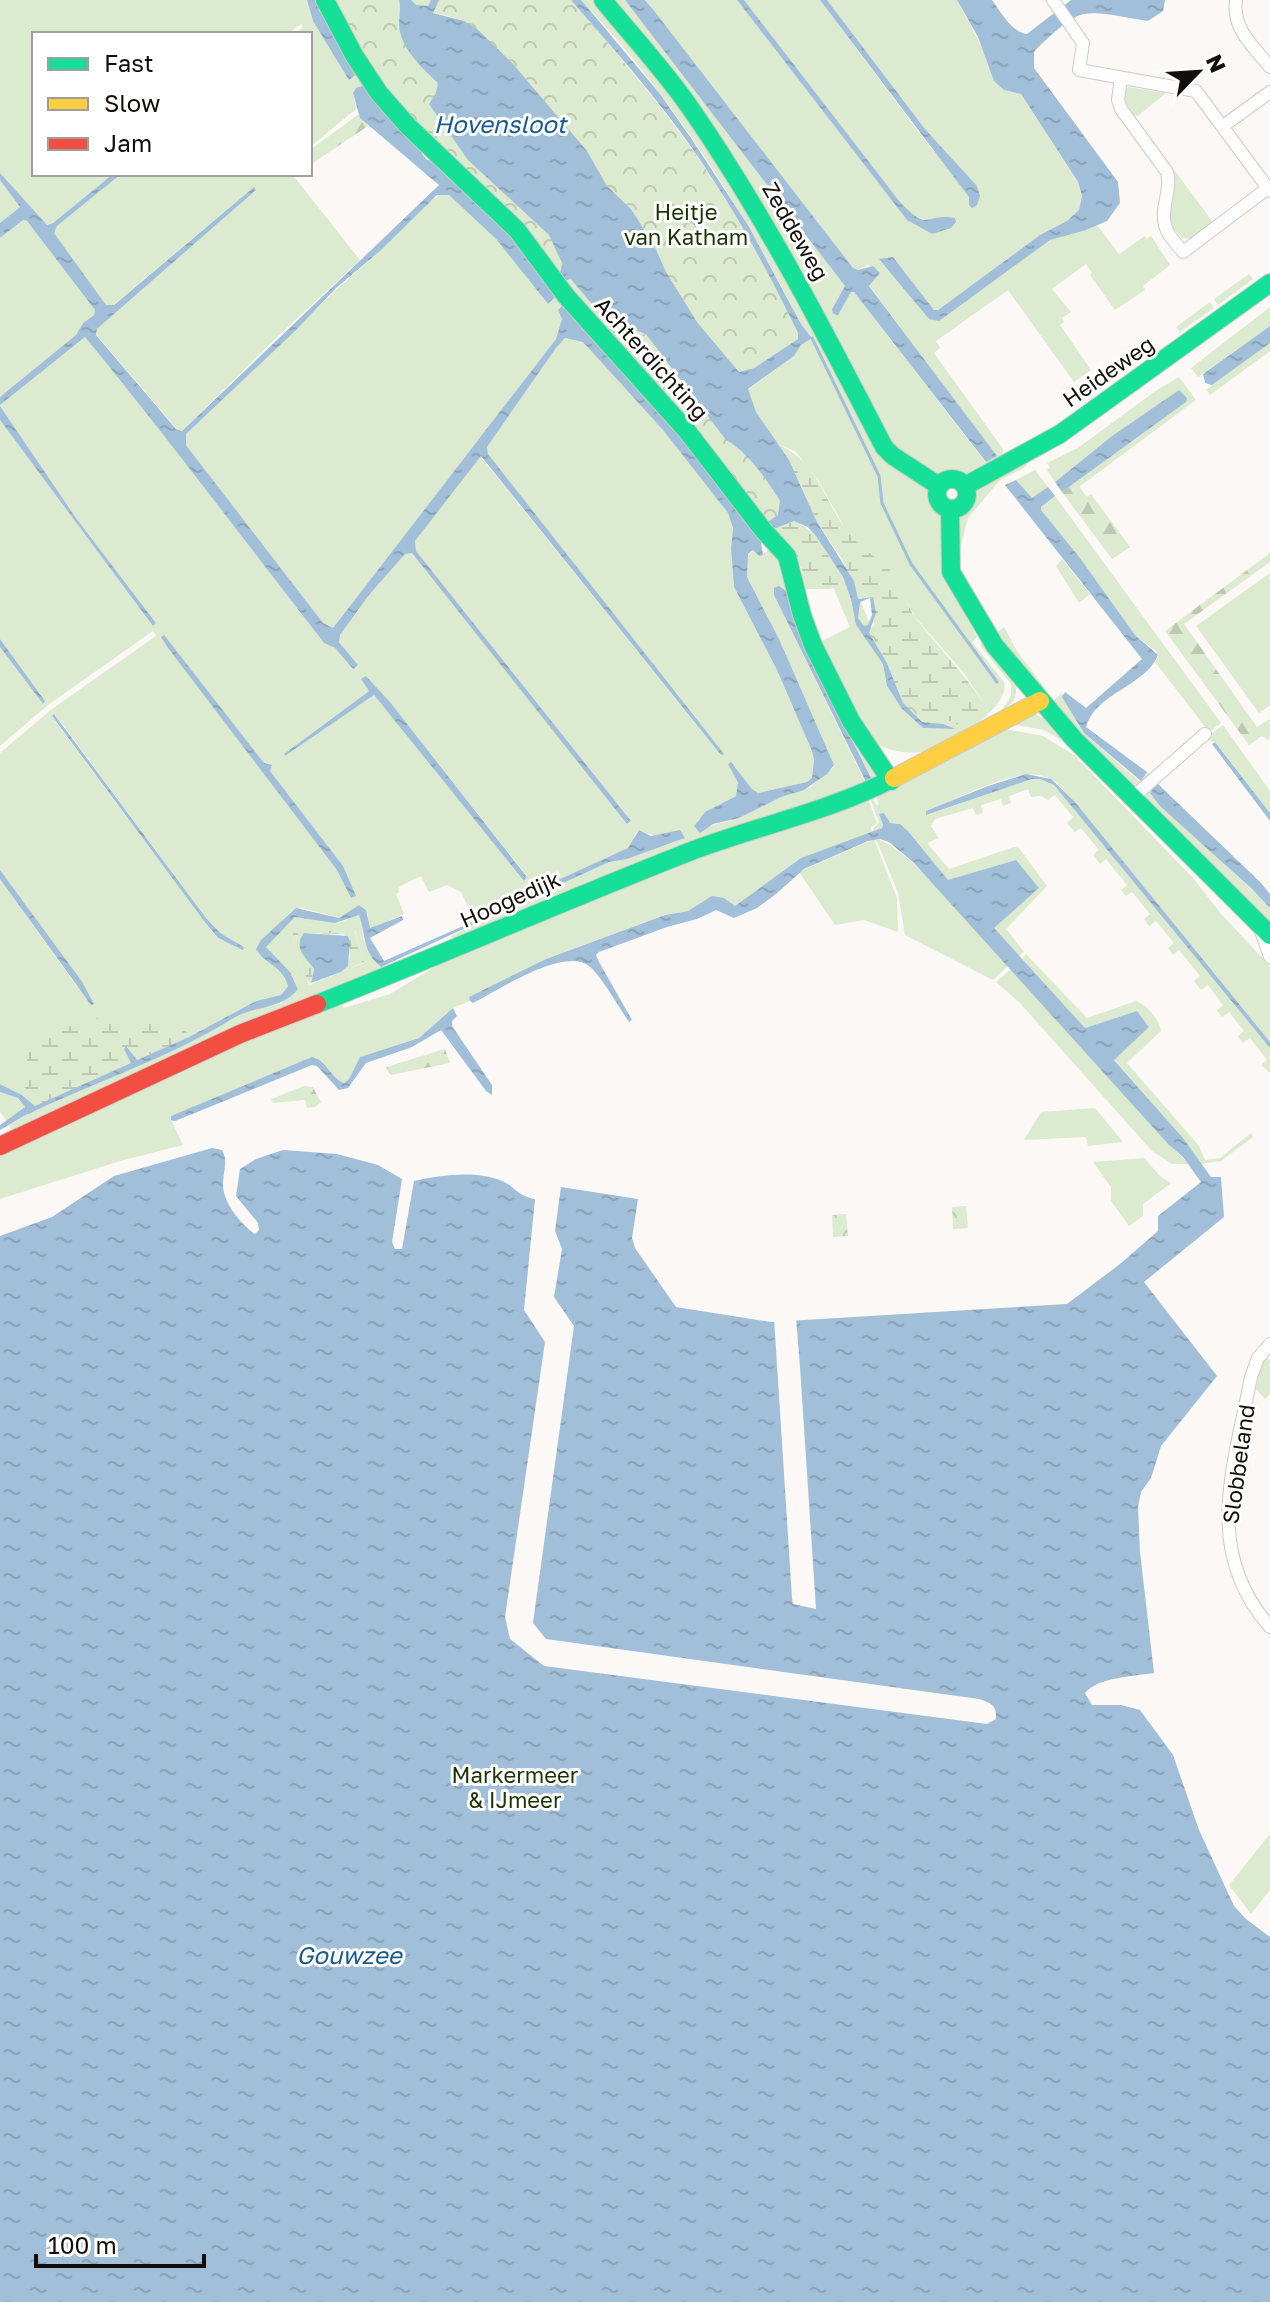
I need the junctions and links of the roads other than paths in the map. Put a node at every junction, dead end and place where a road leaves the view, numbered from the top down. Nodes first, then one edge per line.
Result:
1 (325, 0) edge
2 (603, 0) edge
3 (1236, 0) edge
4 (1056, 4) edge
5 (1270, 67) edge
6 (1121, 78) junction
7 (1270, 92) edge
8 (1223, 126) junction
9 (1269, 190) edge
10 (1270, 283) edge
11 (939, 486) junction
12 (965, 486) junction
13 (950, 509) junction
14 (1040, 701) junction
15 (1205, 734) dead end
16 (891, 781) junction
17 (1132, 798) junction
18 (1264, 930) edge
19 (1270, 957) edge
20 (0, 1146) edge
21 (1270, 1344) edge
22 (1270, 1627) edge

1 - 16 street, Achterdichting
2 - 11 street, Zeddeweg
3 - 5 street
4 - 6 street
6 - 8 street
6 - 9 street
7 - 8 street
8 - 9 street
10 - 12 street, Heideweg
11 - 12 street
11 - 13 street
12 - 13 street
13 - 14 street
14 - 16 street, Hoogedijk
14 - 17 street
15 - 17 street
16 - 20 street, Hoogedijk
17 - 18 street
18 - 19 street
21 - 22 street, Slobbeland

